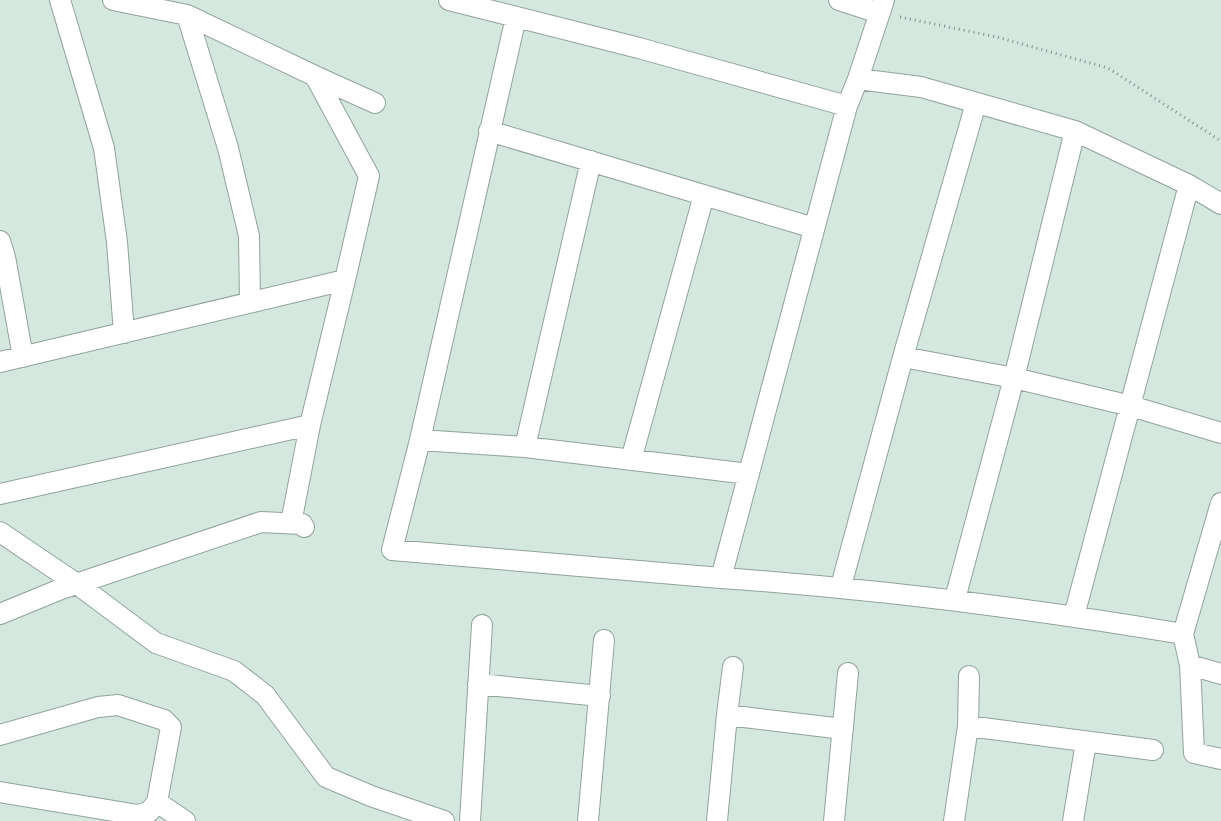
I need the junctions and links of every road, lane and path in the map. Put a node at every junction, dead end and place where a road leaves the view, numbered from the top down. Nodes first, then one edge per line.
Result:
1 (60, 0) edge
2 (113, 0) edge
3 (449, 0) edge
4 (838, 0) edge
5 (490, 5) edge
6 (882, 7) edge
7 (187, 15) junction
8 (516, 17) junction
9 (316, 76) junction
10 (858, 79) junction
11 (375, 103) dead end
12 (976, 103) junction
13 (847, 106) junction
14 (489, 131) junction
15 (1075, 131) junction
16 (1221, 141) edge
17 (591, 161) junction
18 (1189, 185) junction
19 (704, 195) junction
20 (1221, 204) edge
21 (814, 228) junction
22 (0, 241) edge
23 (345, 280) junction
24 (250, 302) junction
25 (124, 333) junction
26 (23, 356) junction
27 (903, 356) junction
28 (0, 362) edge
29 (1014, 378) junction
30 (1132, 406) junction
31 (310, 424) junction
32 (1221, 433) edge
33 (420, 440) junction
34 (526, 448) junction
35 (631, 460) junction
36 (749, 474) junction
37 (0, 494) edge
38 (1221, 503) edge
39 (0, 532) edge
40 (721, 578) junction
41 (77, 584) junction
42 (841, 586) junction
43 (955, 599) junction
44 (0, 614) edge
45 (1074, 616) junction
46 (482, 625) dead end
47 (1183, 634) junction
48 (604, 640) dead end
49 (1190, 665) junction
50 (733, 667) dead end
51 (848, 673) dead end
52 (1221, 674) edge
53 (969, 676) dead end
54 (478, 684) junction
55 (600, 696) junction
56 (727, 715) junction
57 (968, 726) junction
58 (843, 729) junction
59 (0, 735) edge
60 (1086, 742) junction
61 (1153, 750) dead end
62 (1221, 759) edge
63 (0, 792) edge
64 (157, 802) junction
65 (185, 821) edge
66 (444, 821) edge
67 (470, 821) edge
68 (588, 821) edge
69 (717, 821) edge
70 (834, 821) edge
71 (954, 821) edge
72 (1074, 821) edge

1 - 25 street
2 - 7 street
3 - 5 street
4 - 6 street
5 - 8 street
6 - 10 street
6 - 16 path
7 - 9 street
7 - 24 street
8 - 13 street
8 - 14 street
9 - 11 street
9 - 23 street
10 - 12 street
10 - 13 street
12 - 15 street
12 - 27 street
13 - 21 street
14 - 17 street
14 - 33 street
15 - 18 street
15 - 29 street
17 - 19 street
17 - 34 street
18 - 20 street
18 - 30 street
19 - 21 street
19 - 35 street
21 - 36 street
22 - 26 street
23 - 24 street
23 - 31 street
24 - 25 street
25 - 26 street
26 - 28 street
27 - 29 street
27 - 42 street
29 - 30 street
29 - 43 street
30 - 32 street
30 - 45 street
31 - 37 street
31 - 41 street
33 - 34 street
33 - 40 street
34 - 35 street
35 - 36 street
36 - 40 street
38 - 47 street
39 - 41 street
40 - 42 street
41 - 44 street
41 - 66 street
42 - 43 street
43 - 45 street
45 - 47 street
46 - 54 street
47 - 49 street
48 - 55 street
49 - 52 street
49 - 62 street
50 - 56 street
51 - 58 street
53 - 57 street
54 - 55 street
54 - 67 street
55 - 68 street
56 - 58 street
56 - 69 street
57 - 60 street
57 - 71 street
58 - 70 street
59 - 64 street
60 - 61 street
60 - 72 street
63 - 64 street
64 - 65 street

